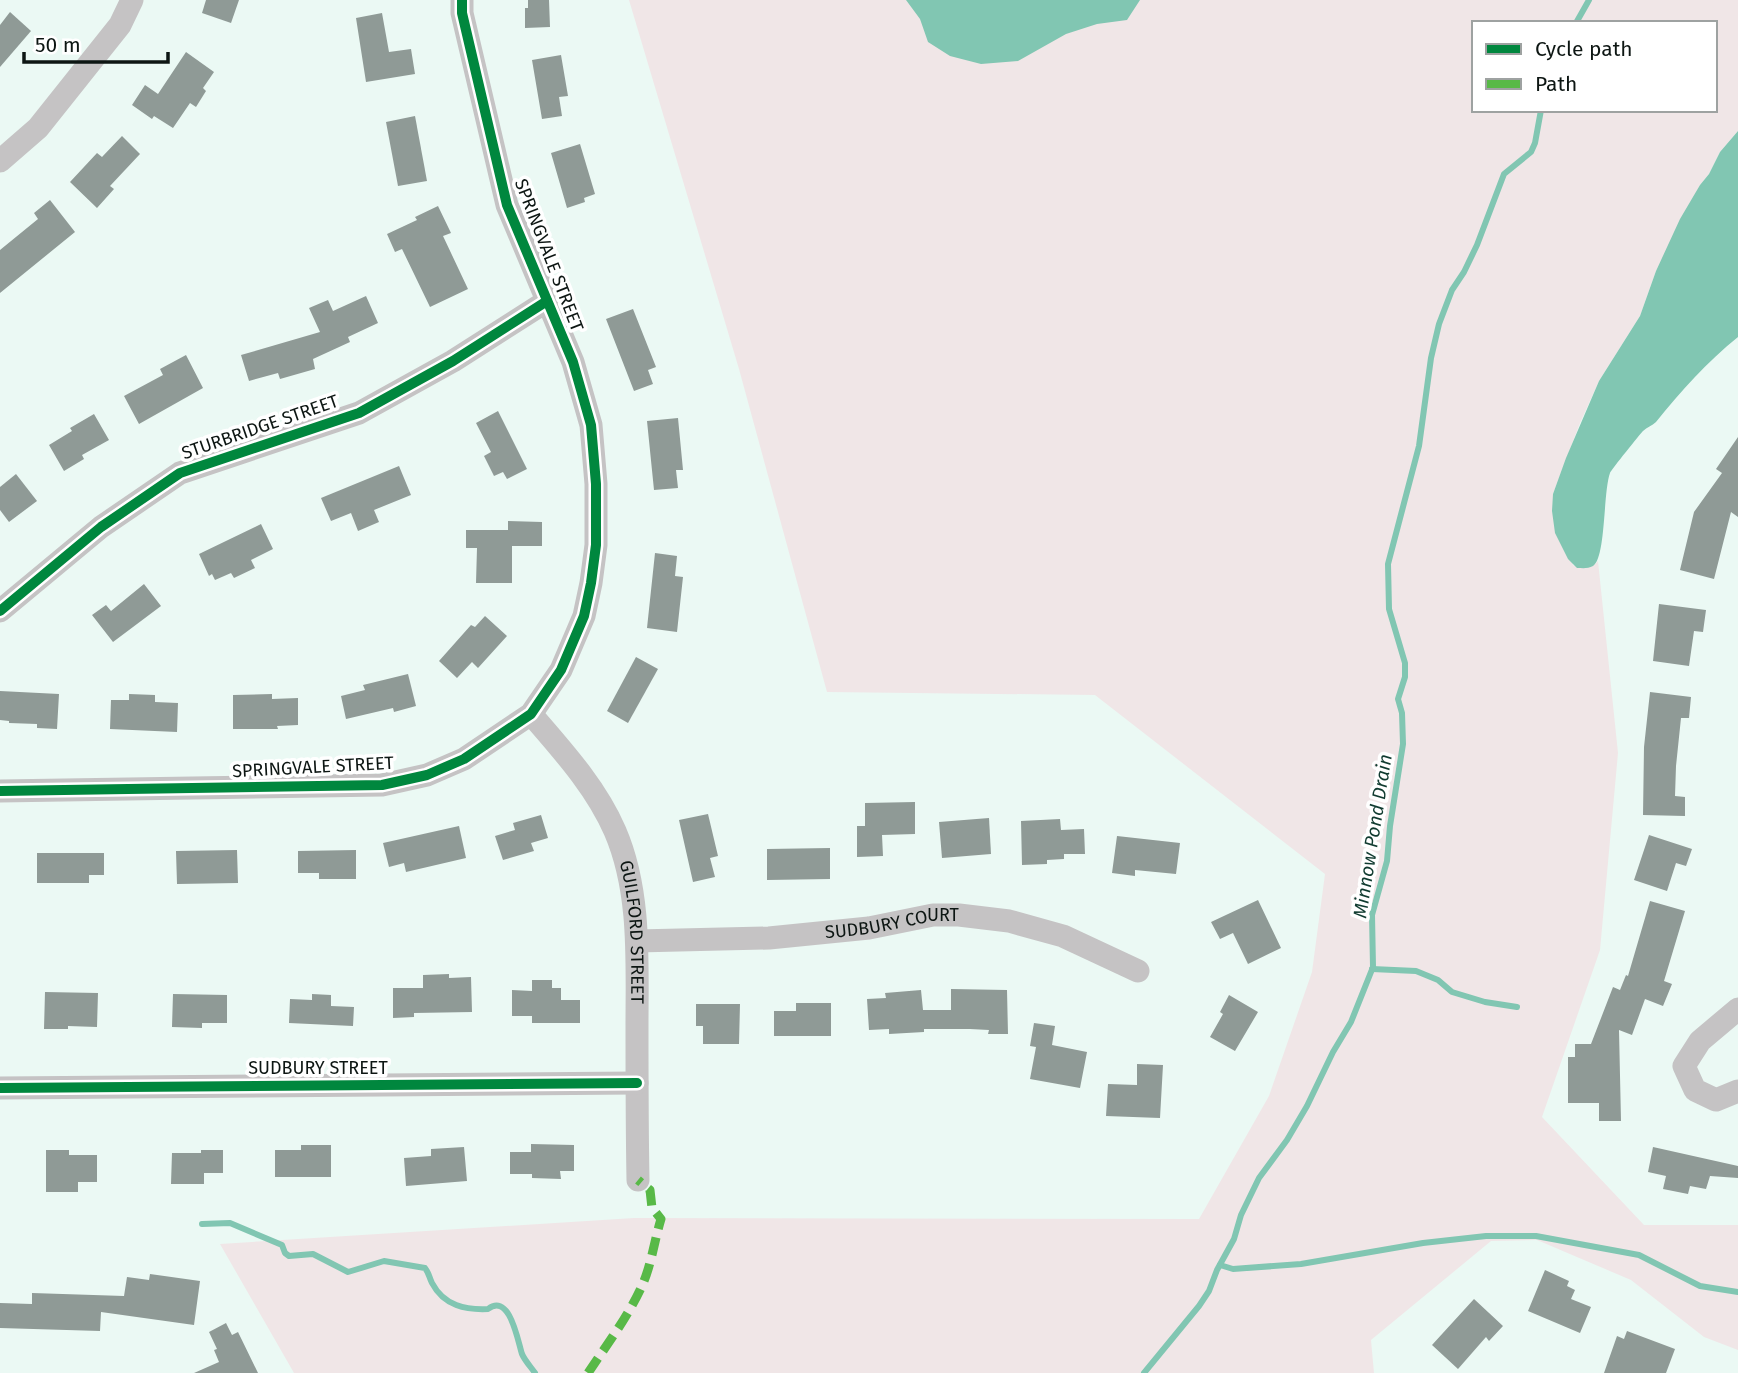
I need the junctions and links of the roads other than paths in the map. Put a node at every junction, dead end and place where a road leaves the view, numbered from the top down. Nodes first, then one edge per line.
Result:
1 (132, 0) edge
2 (462, 0) edge
3 (0, 161) edge
4 (547, 301) junction
5 (0, 611) edge
6 (531, 714) junction
7 (0, 791) edge
8 (637, 941) junction
9 (1138, 971) dead end
10 (1738, 1009) edge
11 (637, 1083) junction
12 (0, 1088) edge
13 (1738, 1091) edge
14 (638, 1180) dead end

1 - 3 street
2 - 4 street, SPRINGVALE STREET
4 - 5 street, STURBRIDGE STREET
4 - 6 street, SPRINGVALE STREET
6 - 7 street, SPRINGVALE STREET
6 - 8 street, GUILFORD STREET
8 - 9 street, SUDBURY COURT
8 - 11 street, GUILFORD STREET
10 - 13 street
11 - 12 street, SUDBURY STREET
11 - 14 street, GUILFORD STREET

